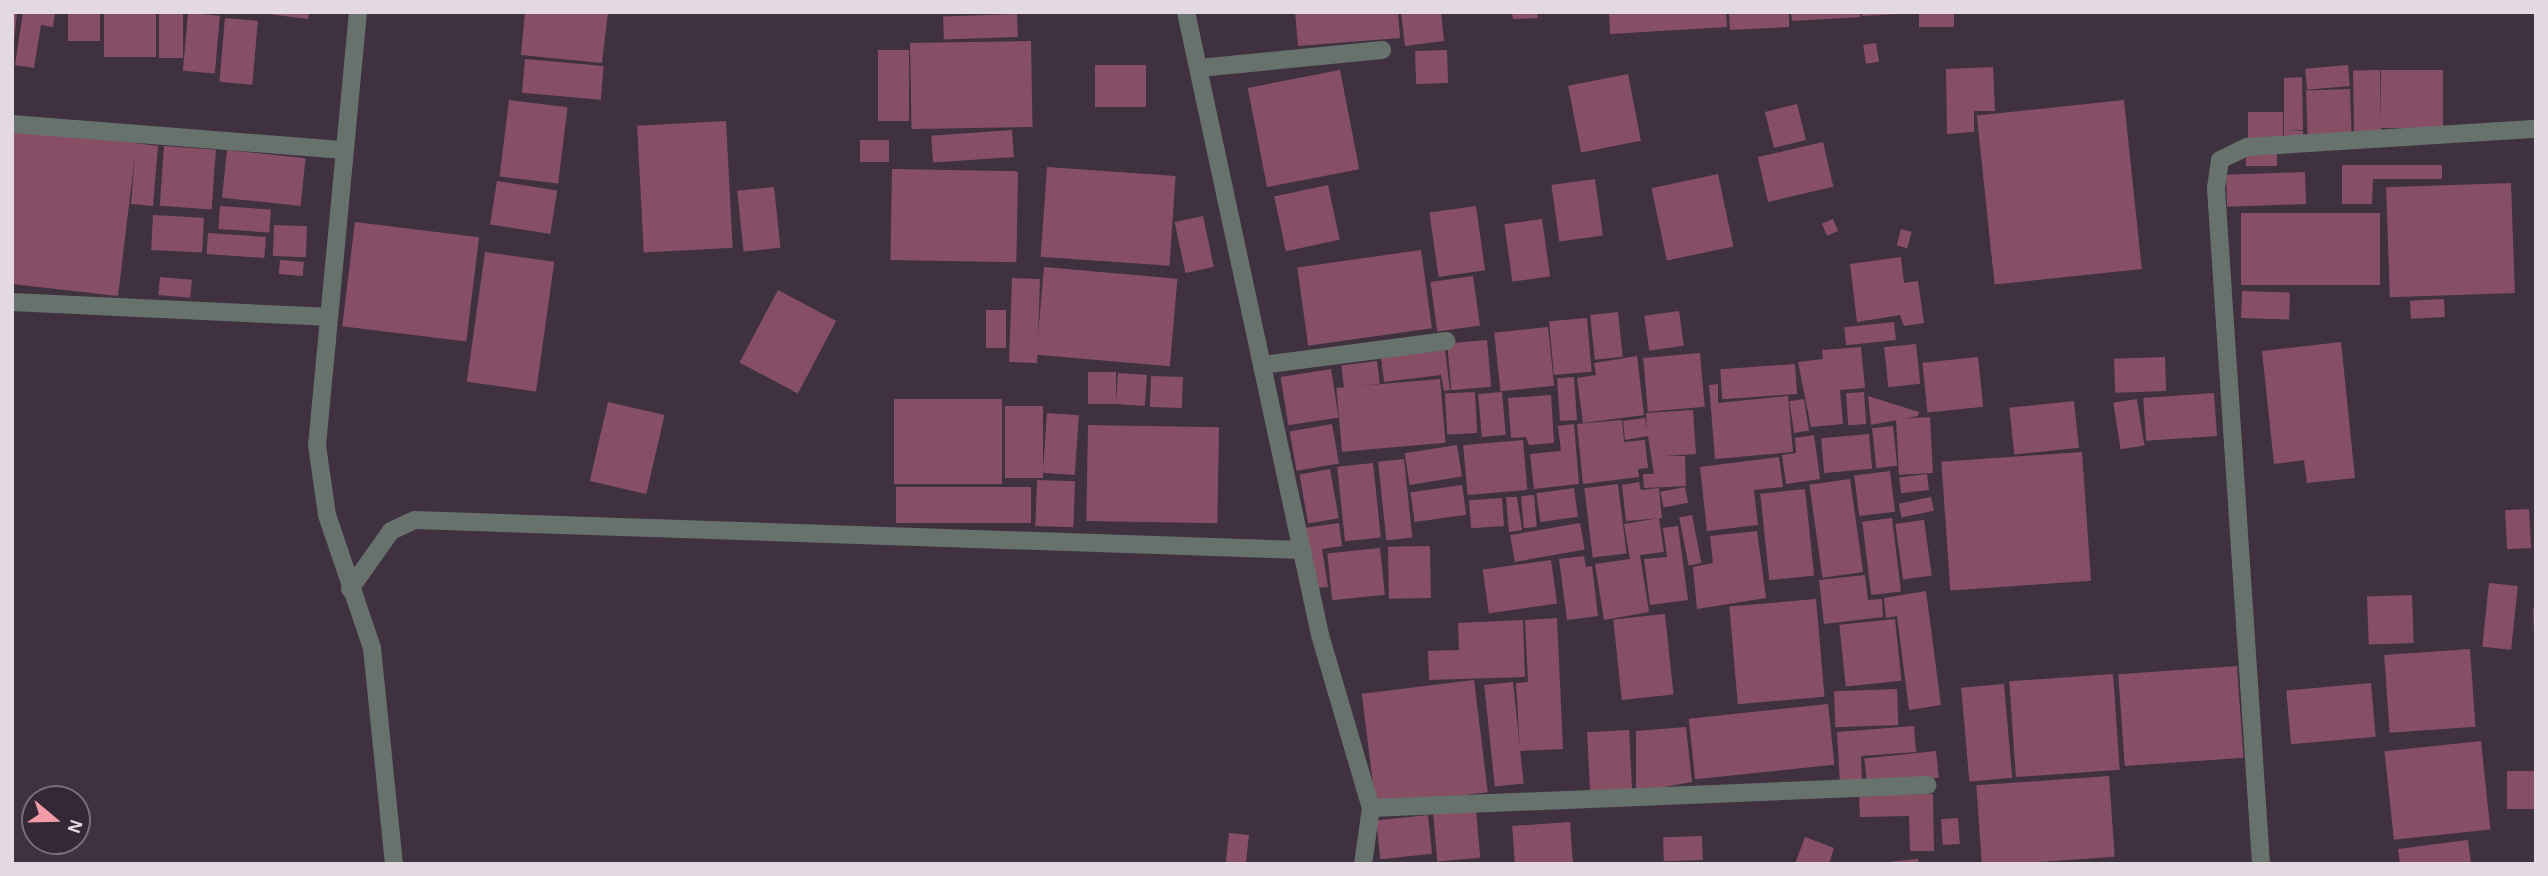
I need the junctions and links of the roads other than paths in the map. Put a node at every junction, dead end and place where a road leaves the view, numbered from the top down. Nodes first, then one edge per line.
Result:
1 (359, 12) edge
2 (1186, 12) edge
3 (1382, 50) dead end
4 (1199, 68) junction
5 (12, 124) edge
6 (2536, 129) edge
7 (344, 150) junction
8 (12, 302) edge
9 (327, 317) junction
10 (1446, 341) dead end
11 (1262, 365) junction
12 (1302, 550) junction
13 (350, 589) junction
14 (1928, 785) dead end
15 (1371, 808) junction
16 (394, 864) edge
17 (1363, 864) edge
18 (2260, 864) edge

1 - 7 street
2 - 4 street
3 - 4 street
4 - 11 street
5 - 7 street
6 - 18 street
7 - 9 street
8 - 9 street
9 - 13 street
10 - 11 street
11 - 12 street
12 - 13 street
12 - 15 street
13 - 16 street
14 - 15 street
15 - 17 street

